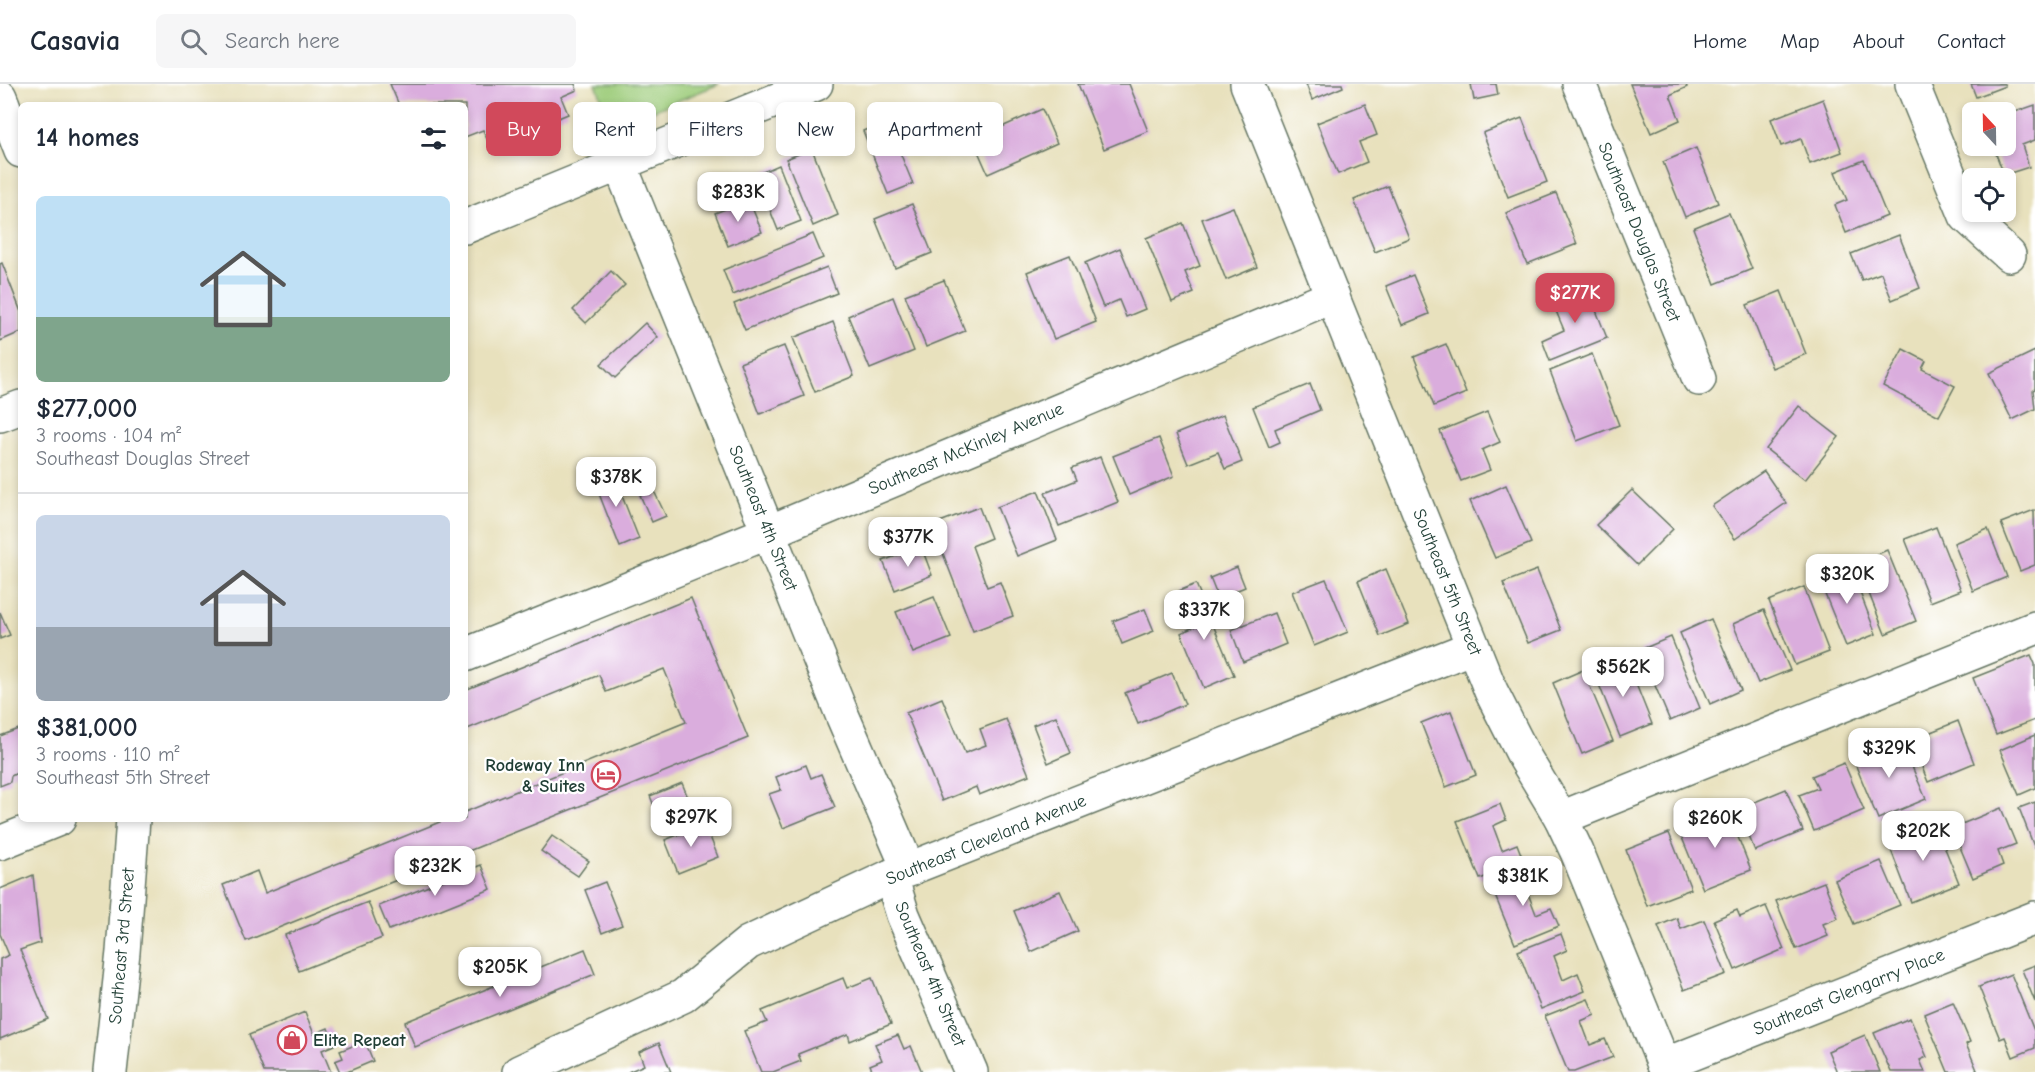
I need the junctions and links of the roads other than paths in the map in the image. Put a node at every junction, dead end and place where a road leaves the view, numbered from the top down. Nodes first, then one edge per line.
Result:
1 (816, 84) edge
2 (1247, 84) edge
3 (1579, 84) edge
4 (1912, 84) edge
5 (0, 98) edge
6 (18, 143) edge
7 (620, 165) junction
8 (468, 227) edge
9 (2009, 255) dead end
10 (1333, 296) junction
11 (1699, 379) dead end
12 (18, 408) edge
13 (0, 415) edge
14 (769, 532) junction
15 (2035, 628) edge
16 (1473, 647) junction
17 (468, 654) edge
18 (1561, 818) junction
19 (52, 822) edge
20 (133, 822) edge
21 (0, 843) edge
22 (900, 873) junction
23 (2035, 918) edge
24 (1665, 1069) edge
25 (526, 1071) edge
26 (110, 1072) edge
27 (971, 1072) edge

1 - 7 street
2 - 10 street, Southeast 5th Street
3 - 11 street, Southeast Douglas Street
4 - 9 street
5 - 6 street
7 - 8 street
7 - 14 street, Southeast 4th Street
10 - 14 street, Southeast McKinley Avenue
10 - 16 street, Southeast 5th Street
12 - 13 street
14 - 17 street, Southeast McKinley Avenue
14 - 22 street, Southeast 4th Street
15 - 18 street
16 - 18 street, Southeast 5th Street
16 - 22 street, Southeast Cleveland Avenue
18 - 24 street, Southeast 5th Street
19 - 21 street
20 - 26 street, Southeast 3rd Street
22 - 25 street, Southeast Cleveland Avenue
22 - 27 street, Southeast 4th Street
23 - 24 street, Southeast Glengarry Place

